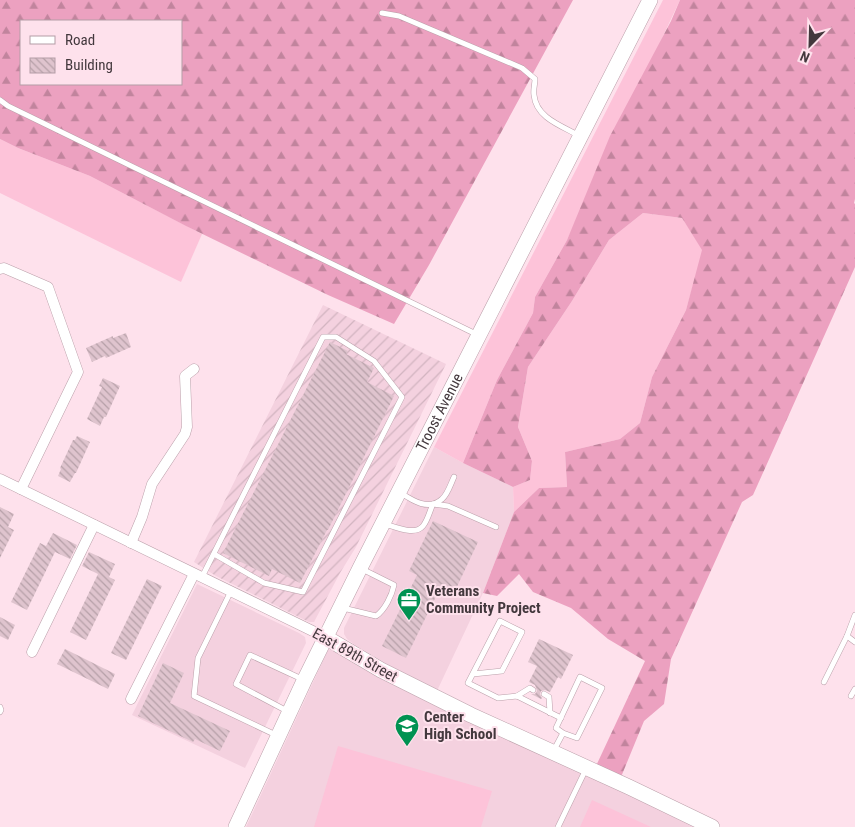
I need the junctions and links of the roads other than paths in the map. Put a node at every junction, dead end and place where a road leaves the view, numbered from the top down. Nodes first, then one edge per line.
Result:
1 (650, 0) edge
2 (382, 13) dead end
3 (0, 100) edge
4 (580, 136) junction
5 (0, 269) edge
6 (478, 336) junction
7 (194, 369) dead end
8 (454, 477) dead end
9 (0, 479) edge
10 (21, 489) junction
11 (398, 492) junction
12 (433, 504) junction
13 (383, 523) junction
14 (94, 525) junction
15 (496, 527) dead end
16 (130, 543) junction
17 (214, 554) junction
18 (360, 568) junction
19 (198, 576) junction
20 (231, 591) junction
21 (340, 607) junction
22 (855, 615) edge
23 (847, 636) junction
24 (325, 637) junction
25 (855, 642) edge
26 (32, 652) dead end
27 (473, 674) junction
28 (304, 681) junction
29 (824, 682) dead end
30 (855, 689) edge
31 (533, 690) dead end
32 (544, 694) dead end
33 (517, 696) junction
34 (852, 696) dead end
35 (131, 699) dead end
36 (0, 707) edge
37 (0, 712) edge
38 (290, 712) junction
39 (550, 713) junction
40 (561, 718) junction
41 (563, 733) junction
42 (278, 736) junction
43 (553, 752) junction
44 (586, 768) junction
45 (236, 827) edge
46 (558, 827) edge
47 (712, 827) edge

1 - 4 main road, Troost Avenue
2 - 4 lane
3 - 6 lane
4 - 6 main road, Troost Avenue
5 - 10 street
6 - 11 main road, Troost Avenue
7 - 16 street
8 - 12 lane
9 - 10 street, East 89th Street
10 - 14 street, East 89th Street
11 - 12 lane
11 - 13 main road, Troost Avenue
12 - 13 lane
12 - 15 lane
13 - 18 main road, Troost Avenue
14 - 16 street, East 89th Street
14 - 26 street
16 - 19 street, East 89th Street
17 - 17 lane
17 - 19 lane
18 - 21 main road, Troost Avenue
18 - 21 lane
19 - 20 street, East 89th Street
19 - 35 street
20 - 24 street, East 89th Street
20 - 42 lane
21 - 24 main road, Troost Avenue
22 - 23 lane
23 - 25 lane
23 - 29 lane
24 - 28 main road, Troost Avenue
24 - 43 main road, East 89th Street
27 - 27 lane
27 - 33 lane
28 - 38 main road, Troost Avenue
28 - 38 lane
30 - 34 lane
31 - 33 lane
32 - 39 lane
33 - 39 lane
36 - 37 lane
38 - 42 main road, Troost Avenue
39 - 40 lane
40 - 41 lane
40 - 41 lane
41 - 43 lane
42 - 45 main road, Troost Avenue
43 - 44 main road, East 89th Street
44 - 46 lane
44 - 47 main road, East 89th Street

